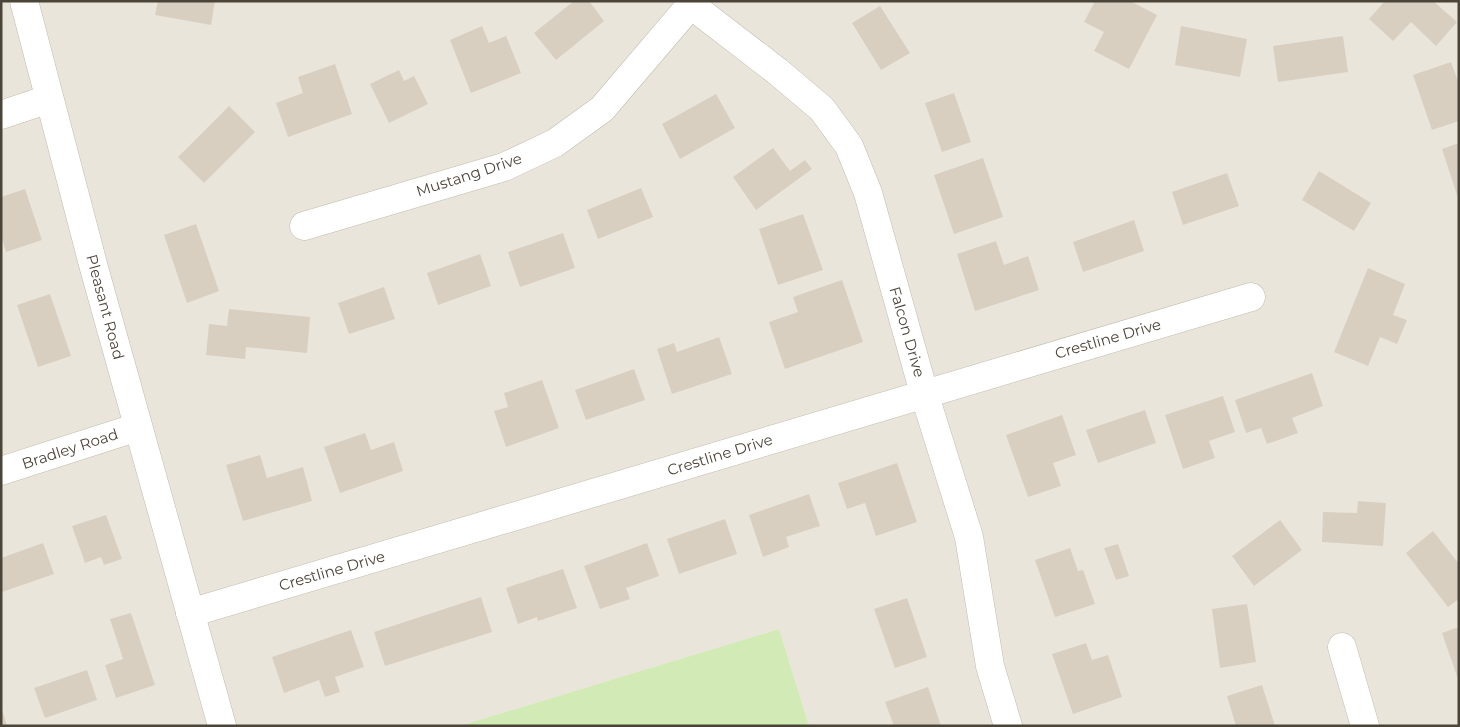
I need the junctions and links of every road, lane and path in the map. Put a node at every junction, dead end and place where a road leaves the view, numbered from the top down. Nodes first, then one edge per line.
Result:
1 (24, 1) edge
2 (693, 3) edge
3 (49, 99) junction
4 (1, 115) edge
5 (304, 226) dead end
6 (1250, 297) dead end
7 (924, 393) junction
8 (138, 427) junction
9 (1, 471) edge
10 (190, 613) junction
11 (1342, 647) dead end
12 (222, 726) edge
13 (1008, 726) edge
14 (1365, 726) edge

1 - 3 street, Pleasant Road
2 - 5 street, Mustang Drive
2 - 7 street, Falcon Drive
3 - 4 street
3 - 8 street, Pleasant Road
6 - 7 street, Crestline Drive
7 - 10 street, Crestline Drive
7 - 13 street, Falcon Drive
8 - 9 street, Bradley Road
8 - 10 street, Pleasant Road
10 - 12 street, Pleasant Road
11 - 14 street

